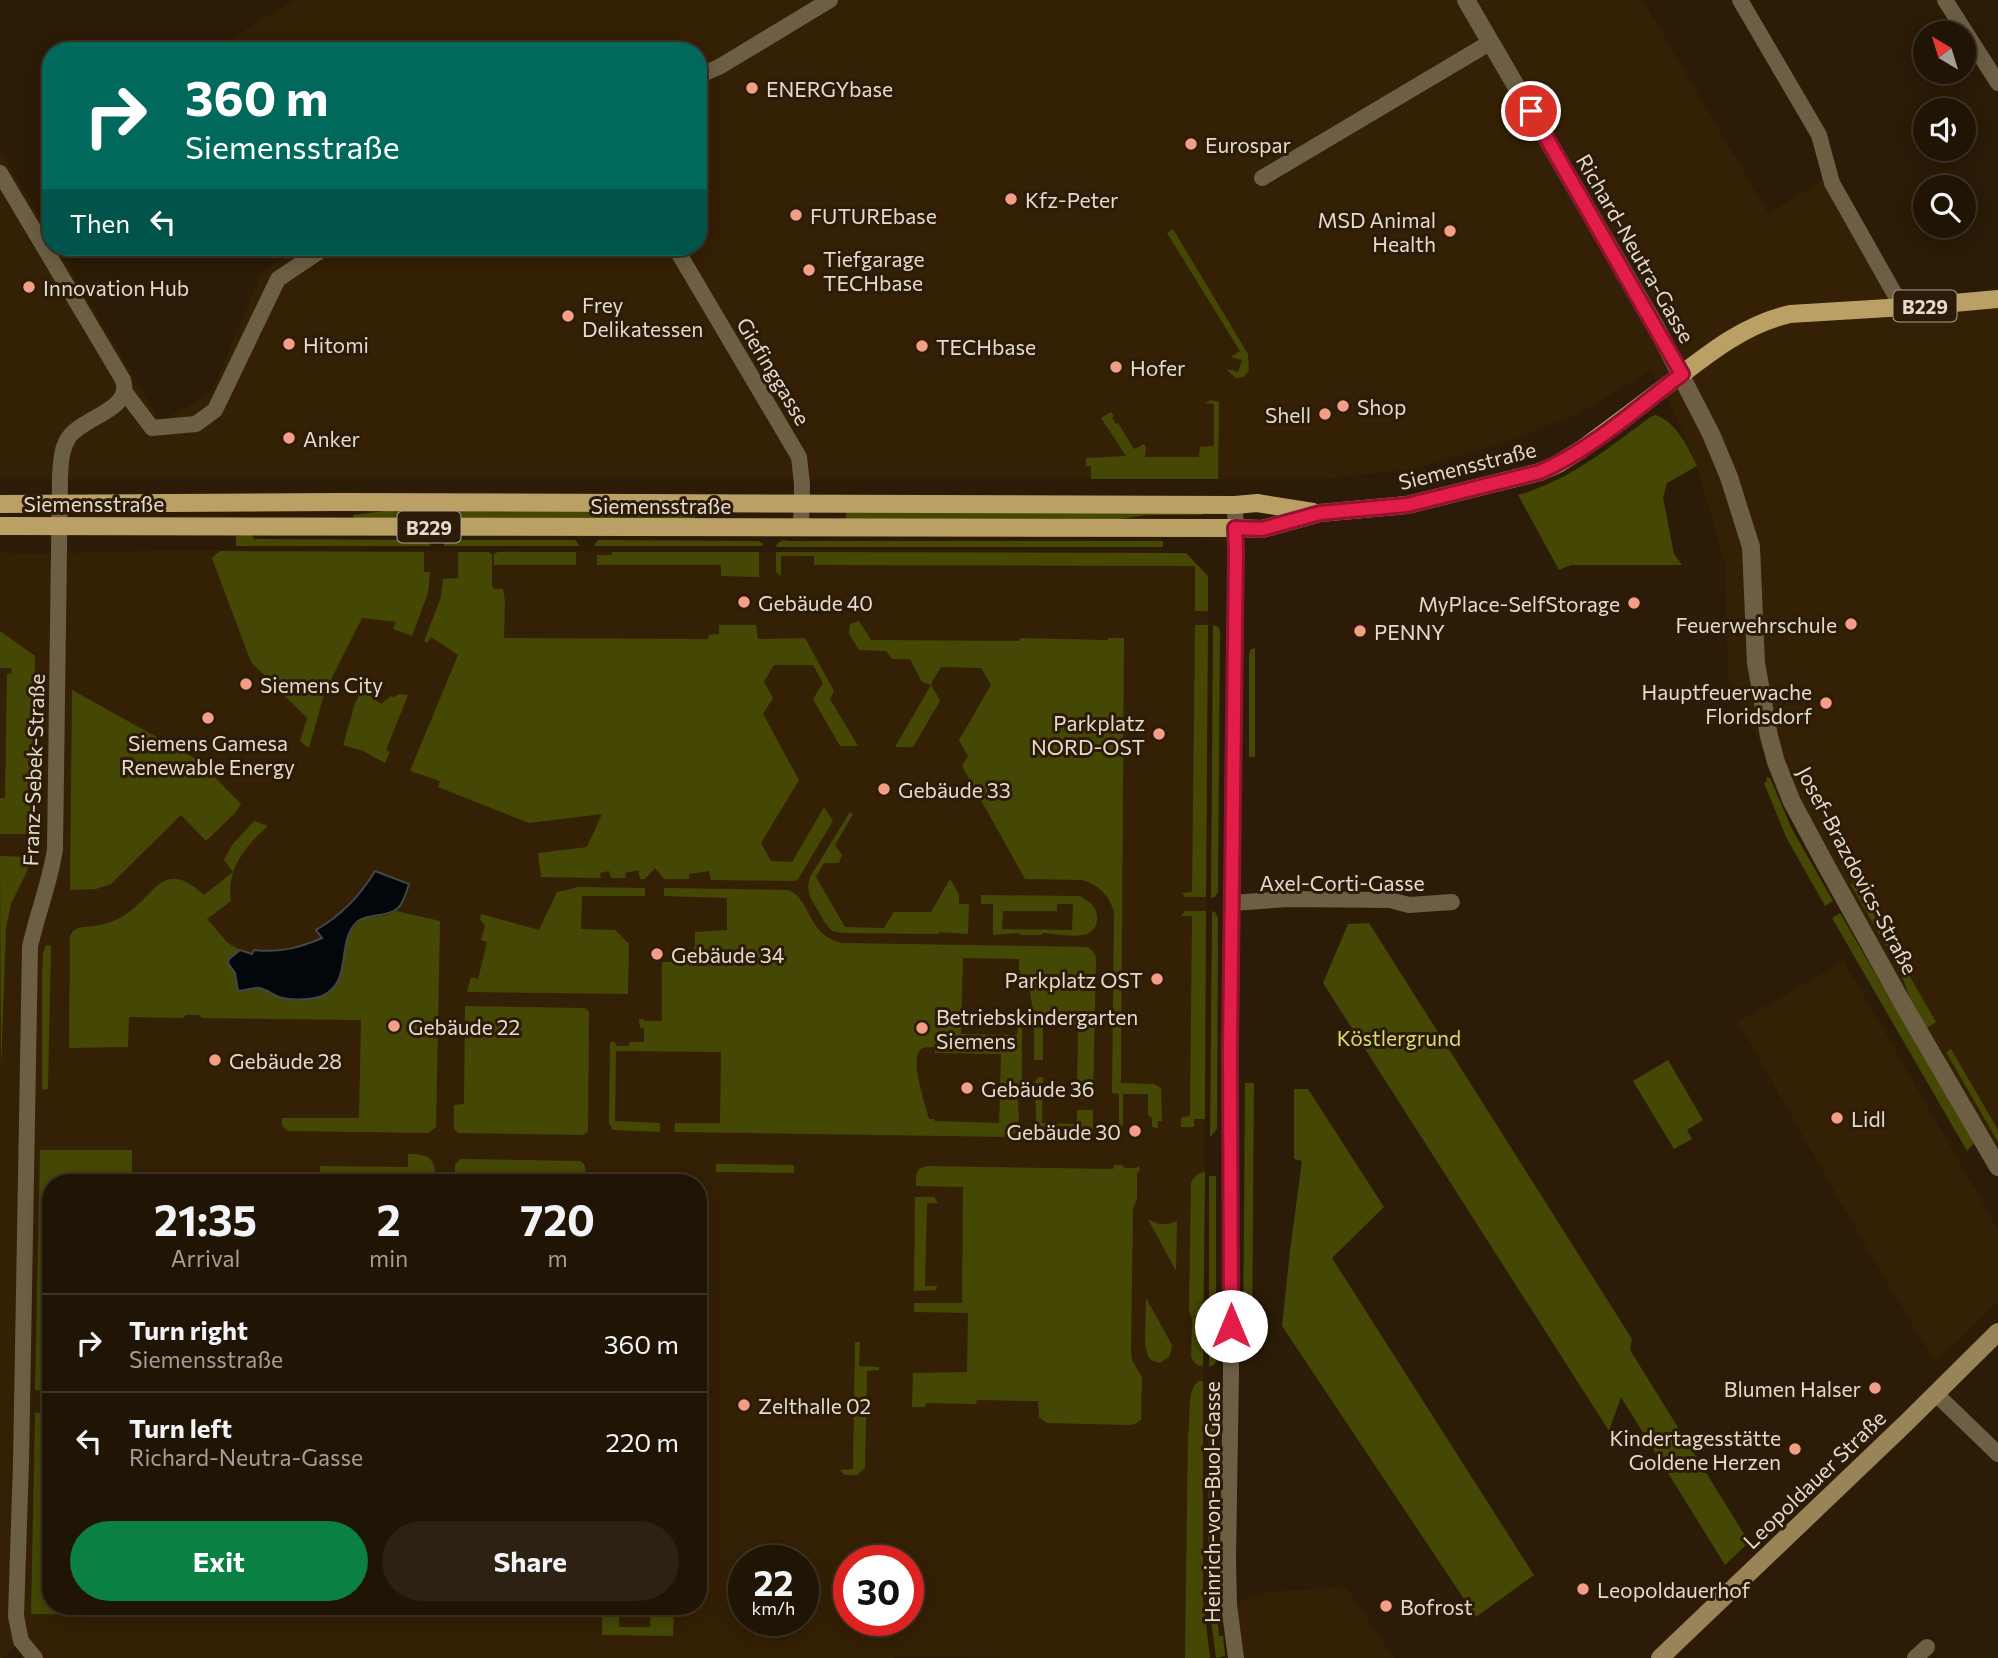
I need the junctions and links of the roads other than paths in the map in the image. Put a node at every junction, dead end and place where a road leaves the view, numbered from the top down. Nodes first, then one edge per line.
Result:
1 (830, 0) edge
2 (1466, 0) edge
3 (1740, 0) edge
4 (1945, 0) edge
5 (1490, 42) junction
6 (707, 72) edge
7 (1998, 83) edge
8 (0, 173) edge
9 (1262, 178) dead end
10 (42, 243) edge
11 (50, 256) edge
12 (312, 256) edge
13 (680, 256) edge
14 (1998, 299) edge
15 (1902, 307) junction
16 (1682, 374) junction
17 (124, 391) junction
18 (802, 503) junction
19 (0, 504) edge
20 (60, 504) junction
21 (1235, 505) junction
22 (1320, 513) junction
23 (0, 526) edge
24 (59, 526) junction
25 (801, 528) junction
26 (1235, 528) junction
27 (1452, 902) dead end
28 (1232, 903) junction
29 (1998, 1167) edge
30 (1998, 1332) edge
31 (1935, 1393) junction
32 (1998, 1454) edge
33 (35, 1658) edge
34 (1236, 1658) edge
35 (1660, 1658) edge

1 - 6 street
2 - 5 street, Richard-Neutra-Gasse
3 - 15 street
4 - 7 street
5 - 9 street
5 - 16 street, Richard-Neutra-Gasse
8 - 10 street
11 - 17 street
12 - 17 street
13 - 18 street, Giefinggasse
14 - 15 main road, Siemensstraße / B229
15 - 16 main road, Siemensstraße / B229
16 - 22 main road, Siemensstraße / B229
16 - 29 street, Josef-Brazdovics-Straße
17 - 20 street, Franz-Sebek-Straße
18 - 20 main road, Siemensstraße / B229
18 - 21 main road, Siemensstraße / B229
18 - 25 street, Giefinggasse
19 - 20 main road, Siemensstraße / B229
20 - 24 street, Franz-Sebek-Straße
21 - 22 main road, Siemensstraße / B229
21 - 26 street, Heinrich-von-Buol-Gasse
22 - 26 main road, Siemensstraße / B229
23 - 24 main road, Siemensstraße / B229
24 - 25 main road, Siemensstraße / B229
24 - 33 street, Franz-Sebek-Straße
25 - 26 main road, Siemensstraße / B229
26 - 28 street, Heinrich-von-Buol-Gasse
27 - 28 street, Axel-Corti-Gasse
28 - 34 street, Heinrich-von-Buol-Gasse
30 - 31 main road, Leopoldauer Straße
31 - 32 street
31 - 35 main road, Leopoldauer Straße

